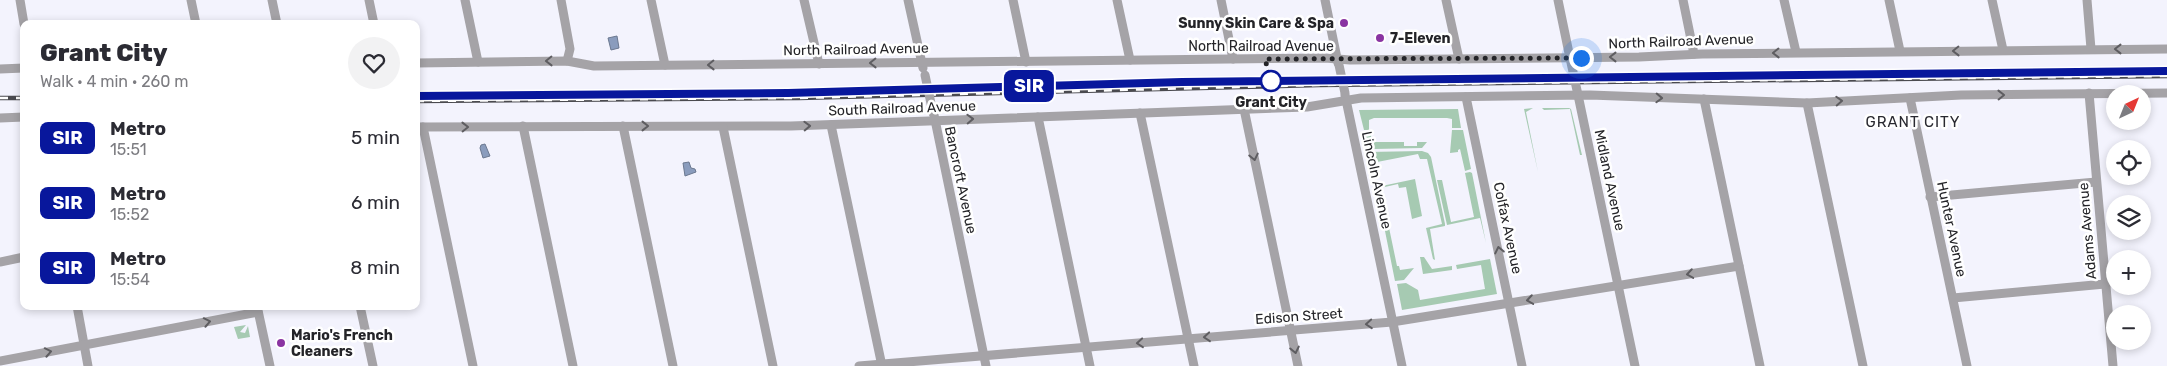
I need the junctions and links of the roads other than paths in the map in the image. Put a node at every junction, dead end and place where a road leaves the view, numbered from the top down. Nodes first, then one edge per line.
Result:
1 (20, 0) edge
2 (191, 0) edge
3 (272, 0) edge
4 (369, 0) edge
5 (465, 0) edge
6 (560, 0) edge
7 (651, 0) edge
8 (804, 0) edge
9 (908, 0) edge
10 (1013, 0) edge
11 (1117, 0) edge
12 (1221, 0) edge
13 (1324, 0) edge
14 (1446, 0) edge
15 (1558, 0) edge
16 (1683, 0) edge
17 (1784, 0) edge
18 (1889, 0) edge
19 (1992, 0) edge
20 (2087, 0) edge
21 (23, 20) edge
22 (195, 20) edge
23 (276, 20) edge
24 (373, 20) edge
25 (2091, 49) junction
26 (2167, 49) edge
27 (2003, 50) junction
28 (1796, 52) junction
29 (1900, 52) junction
30 (1694, 54) junction
31 (1570, 58) junction
32 (1459, 59) junction
33 (1130, 60) junction
34 (1233, 60) junction
35 (567, 61) junction
36 (478, 62) junction
37 (922, 62) junction
38 (1026, 62) junction
39 (1338, 62) junction
40 (420, 63) edge
41 (819, 64) junction
42 (665, 66) junction
43 (20, 68) edge
44 (0, 69) edge
45 (2089, 93) junction
46 (2167, 93) edge
47 (1578, 95) junction
48 (1346, 96) junction
49 (1466, 96) junction
50 (1910, 98) junction
51 (1704, 100) junction
52 (1807, 103) junction
53 (1244, 109) junction
54 (1140, 113) junction
55 (20, 117) edge
56 (934, 117) junction
57 (1038, 117) junction
58 (0, 118) edge
59 (832, 125) junction
60 (523, 126) junction
61 (623, 126) junction
62 (723, 127) junction
63 (420, 128) edge
64 (2096, 182) junction
65 (1930, 197) junction
66 (20, 258) edge
67 (0, 262) edge
68 (1738, 266) junction
69 (2105, 284) junction
70 (1618, 286) junction
71 (1953, 298) junction
72 (1510, 303) junction
73 (78, 310) edge
74 (252, 310) edge
75 (257, 310) edge
76 (361, 310) edge
77 (1392, 322) junction
78 (1291, 330) junction
79 (1188, 339) junction
80 (84, 345) junction
81 (1086, 347) junction
82 (984, 356) junction
83 (0, 361) edge
84 (882, 365) edge
85 (88, 366) edge
86 (270, 366) edge
87 (373, 366) edge
88 (473, 366) edge
89 (573, 366) edge
90 (673, 366) edge
91 (773, 366) edge
92 (859, 366) edge
93 (986, 366) edge
94 (1090, 366) edge
95 (1194, 366) edge
96 (1298, 366) edge
97 (1402, 366) edge
98 (1522, 366) edge
99 (1635, 366) edge
100 (1760, 366) edge
101 (1863, 366) edge
102 (1967, 366) edge
103 (2113, 366) edge

1 - 21 street
2 - 22 street
3 - 23 street
4 - 24 street
5 - 36 street
6 - 35 street
7 - 42 street
8 - 41 street
9 - 37 street, Bancroft Avenue
10 - 38 street
11 - 33 street
12 - 34 street
13 - 39 street, Lincoln Avenue
14 - 32 street
15 - 31 street, Midland Avenue
16 - 30 street
17 - 28 street
18 - 29 street
19 - 27 street
20 - 25 street
26 -> 25 street, North Railroad Avenue
25 - 27 street, North Railroad Avenue
27 -> 29 street, North Railroad Avenue
28 - 29 street, North Railroad Avenue
28 -> 30 street, North Railroad Avenue
30 -> 31 street, North Railroad Avenue
31 - 32 street, North Railroad Avenue
31 - 47 street, Midland Avenue, bridge
32 - 39 street, North Railroad Avenue
33 - 34 street, North Railroad Avenue
33 - 38 street, North Railroad Avenue
34 - 39 street, North Railroad Avenue
35 -> 36 street, North Railroad Avenue
35 - 42 street, North Railroad Avenue
36 - 40 street, North Railroad Avenue
37 - 38 street, North Railroad Avenue
37 -> 41 street, North Railroad Avenue
37 - 56 street, Bancroft Avenue, bridge
39 - 48 street, Lincoln Avenue, bridge
41 -> 42 street, North Railroad Avenue
43 - 44 street
45 - 46 street, South Railroad Avenue
50 -> 45 street, South Railroad Avenue
45 - 64 street, Adams Avenue
47 - 49 street, South Railroad Avenue
47 -> 51 street, South Railroad Avenue
47 - 70 street, Midland Avenue
48 - 49 street, South Railroad Avenue
48 - 53 street, South Railroad Avenue
48 - 77 street, Lincoln Avenue
72 -> 49 street, Colfax Avenue
52 -> 50 street, South Railroad Avenue
50 - 65 street, Hunter Avenue
51 - 52 street, South Railroad Avenue
51 - 68 street
52 - 101 street
53 - 54 street, South Railroad Avenue
53 -> 78 street
54 - 57 street, South Railroad Avenue
54 - 79 street
55 - 58 street
56 -> 57 street, South Railroad Avenue
56 - 59 street, South Railroad Avenue
56 - 82 street, Bancroft Avenue
57 - 81 street
62 -> 59 street, South Railroad Avenue
59 - 84 street
60 - 61 street, South Railroad Avenue
63 -> 60 street, South Railroad Avenue
60 - 89 street
61 -> 62 street, South Railroad Avenue
61 - 90 street
62 - 91 street
63 - 88 street
64 - 65 street
64 - 69 street, Adams Avenue
65 - 71 street, Hunter Avenue
66 - 67 street
68 -> 70 street, Edison Street
68 - 100 street
69 - 71 street
69 - 103 street, Adams Avenue
70 -> 72 street, Edison Street
70 - 99 street, Midland Avenue
71 - 102 street, Hunter Avenue
72 - 77 street, Edison Street
72 - 98 street, Colfax Avenue
73 - 80 street
80 -> 74 street
75 - 86 street
76 - 87 street
77 -> 78 street, Edison Street
77 - 97 street, Lincoln Avenue
78 -> 79 street, Edison Street
78 -> 96 street
79 -> 81 street, Edison Street
79 - 95 street
83 -> 80 street
80 - 85 street
81 - 82 street, Edison Street
81 - 94 street
82 - 84 street, Edison Street
82 - 93 street, Bancroft Avenue
84 - 92 street, Edison Street

